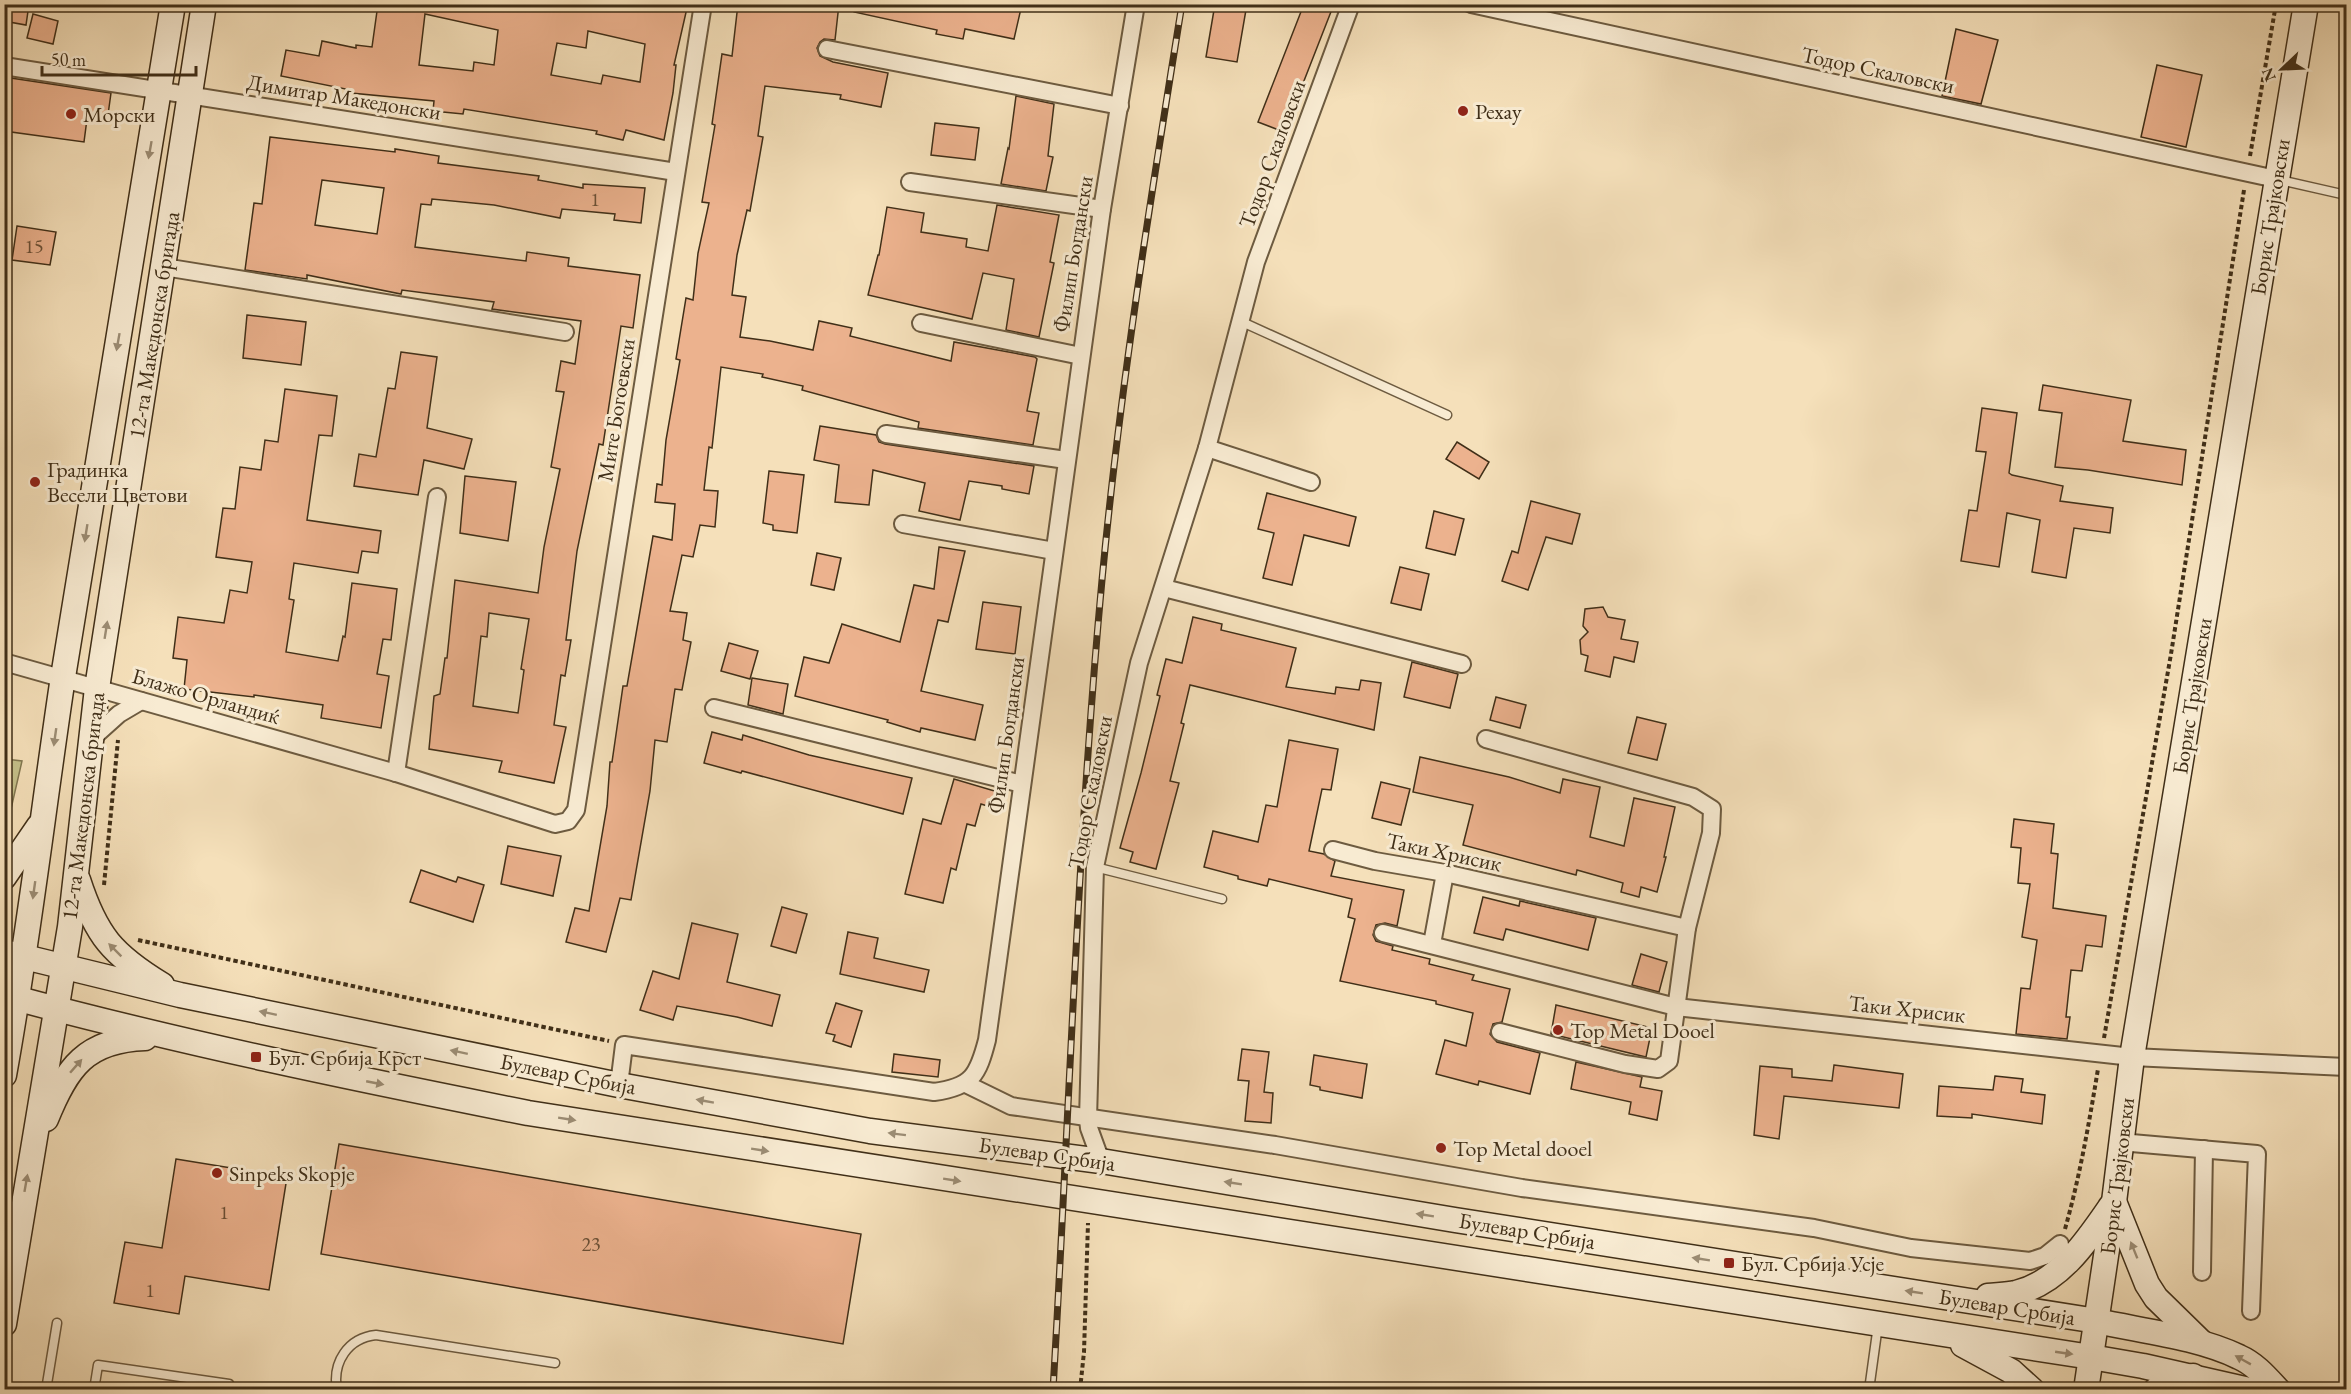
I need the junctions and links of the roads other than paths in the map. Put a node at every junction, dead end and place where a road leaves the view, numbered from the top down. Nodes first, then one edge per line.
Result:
1 (173, 4) edge
2 (204, 4) edge
3 (703, 4) edge
4 (1136, 4) edge
5 (1351, 4) edge
6 (1471, 4) edge
7 (2306, 4) edge
8 (827, 49) dead end
9 (4, 66) edge
10 (159, 92) junction
11 (190, 96) junction
12 (1120, 106) junction
13 (676, 172) junction
14 (2276, 179) junction
15 (910, 182) dead end
16 (2346, 195) edge
17 (1102, 209) junction
18 (164, 267) junction
19 (1240, 321) junction
20 (921, 324) dead end
21 (565, 332) dead end
22 (1081, 356) junction
23 (1447, 415) dead end
24 (886, 434) dead end
25 (1207, 448) junction
26 (1066, 460) junction
27 (1311, 482) dead end
28 (438, 497) dead end
29 (903, 524) dead end
30 (1054, 551) junction
31 (1164, 588) junction
32 (4, 662) edge
33 (1462, 664) dead end
34 (63, 679) junction
35 (97, 688) junction
36 (141, 701) junction
37 (714, 708) dead end
38 (90, 740) junction
39 (1486, 740) dead end
40 (396, 773) junction
41 (1022, 784) junction
42 (43, 819) junction
43 (568, 821) joint
44 (1333, 850) dead end
45 (1095, 867) junction
46 (1445, 873) junction
47 (76, 876) junction
48 (4, 877) edge
49 (1222, 899) dead end
50 (1687, 928) junction
51 (1383, 933) dead end
52 (1432, 944) junction
53 (15, 955) edge
54 (62, 968) junction
55 (180, 995) junction
56 (11, 997) edge
57 (1676, 1007) junction
58 (55, 1009) junction
59 (1500, 1032) dead end
60 (170, 1037) junction
61 (2132, 1057) junction
62 (2346, 1067) edge
63 (4, 1076) edge
64 (966, 1084) junction
65 (619, 1085) junction
66 (1088, 1119) junction
67 (2120, 1142) junction
68 (2204, 1149) junction
69 (31, 1154) junction
70 (1101, 1161) junction
71 (2114, 1202) junction
72 (2060, 1244) road end
73 (2202, 1272) dead end
74 (1958, 1299) junction
75 (2251, 1311) dead end
76 (2097, 1321) junction
77 (57, 1323) dead end
78 (4, 1324) edge
79 (1878, 1324) junction
80 (1942, 1335) junction
81 (2201, 1342) junction
82 (2091, 1357) junction
83 (555, 1363) dead end
84 (2193, 1376) junction
85 (46, 1389) edge
86 (94, 1389) edge
87 (229, 1389) edge
88 (338, 1389) edge
89 (1869, 1389) edge
90 (2032, 1389) edge
91 (2086, 1389) edge
92 (2156, 1389) edge
93 (2249, 1389) edge
94 (2278, 1389) edge

1 - 10 street, 12-та Македонска бригада
2 - 11 street, 12-та Македонска бригада
3 - 13 street, Мите Богоевски
4 - 12 street, Филип Богдански
5 - 19 street, Тодор Скаловски
6 - 14 street, Тодор Скаловски
7 - 14 street, Борис Трајковски
8 - 12 street
9 - 10 street, Димитар Македонски
10 - 11 street, Димитар Македонски
10 -> 34 street, 12-та Македонска бригада
11 - 13 street, Димитар Македонски
11 - 18 street, 12-та Македонска бригада
12 - 17 street, Филип Богдански
13 - 43 street, Мите Богоевски
14 - 16 lane
14 - 61 street, Борис Трајковски
15 - 17 street
17 - 22 street, Филип Богдански
18 - 21 street
35 -> 18 street, 12-та Македонска бригада
19 - 23 lane
19 - 25 street, Тодор Скаловски
20 - 22 street
22 - 26 street, Филип Богдански
24 - 26 street
25 - 27 street
25 - 31 street, Тодор Скаловски
26 - 30 street, Филип Богдански
28 - 40 street
29 - 30 street
30 - 41 street, Филип Богдански
31 - 33 street
31 - 45 street, Тодор Скаловски
32 - 34 street, Блажо Орландиќ
34 - 35 street, Блажо Орландиќ
34 -> 42 street, 12-та Македонска бригада
35 - 36 street, Блажо Орландиќ
35 - 38 street, 12-та Македонска бригада
36 - 38 street
36 - 40 street, Блажо Орландиќ
37 - 41 street
38 - 47 street, 12-та Македонска бригада
39 - 50 street
40 - 43 street, Блажо Орландиќ
41 - 64 street, Филип Богдански
42 - 48 street
42 -> 53 street, 12-та Македонска бригада
44 - 46 street, Таки Хрисик
45 - 49 lane
45 - 66 street, Тодор Скаловски
46 - 50 street, Таки Хрисик
46 - 52 street
47 - 54 street, 12-та Македонска бригада
55 -> 47 street
50 - 57 street
51 - 52 street, Таки Хрисик
52 - 57 street, Таки Хрисик
53 - 54 street, Булевар Србија
53 - 56 street, 12-та Македонска бригада
54 - 55 street, Булевар Србија
54 - 58 street, 12-та Македонска бригада
65 -> 55 street, Булевар Србија
56 - 58 street, Булевар Србија
56 - 63 street, 12-та Македонска бригада
57 - 59 street
57 - 61 street, Таки Хрисик
58 - 60 street, Булевар Србија
58 - 69 street, 12-та Македонска бригада
69 -> 60 street
60 -> 79 street, Булевар Србија
61 - 62 street, Таки Хрисик
61 - 67 street, Борис Трајковски
64 - 65 street
64 - 66 street
70 -> 65 street, Булевар Србија
66 - 70 street, Тодор Скаловски
66 - 72 street
67 - 68 street
67 - 71 street, Борис Трајковски
68 - 73 street
68 - 75 street
78 -> 69 street
74 -> 70 street, Булевар Србија
71 - 74 street
71 - 76 street, Борис Трајковски
81 -> 71 street
74 - 76 street, Булевар Србија
76 - 81 street, Булевар Србија
76 - 82 street, Борис Трајковски
77 - 85 lane
79 - 80 street, Булевар Србија
79 - 89 lane
80 -> 82 street, Булевар Србија
80 - 90 street
94 -> 81 street
82 - 84 street, Булевар Србија
82 - 91 street, Борис Трајковски
83 - 88 lane
84 - 92 street
84 - 93 street, Булевар Србија
86 - 87 lane

